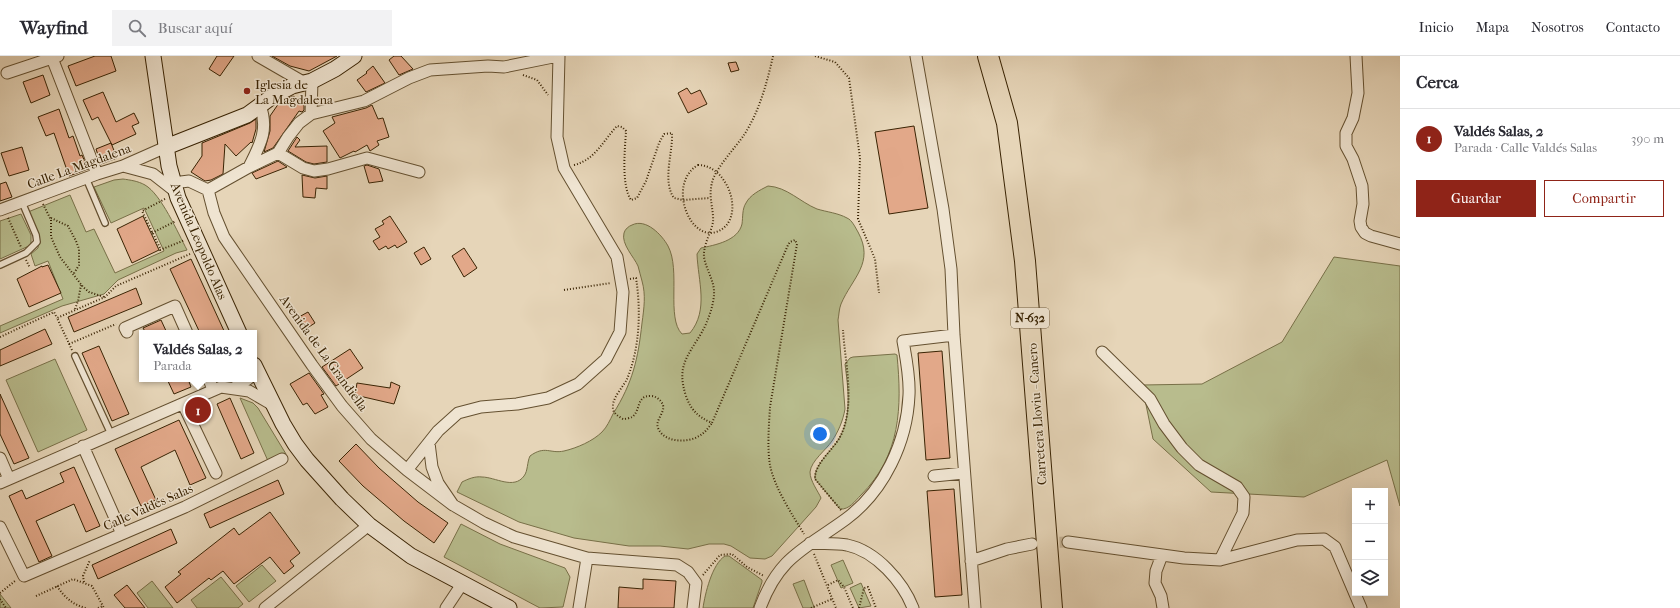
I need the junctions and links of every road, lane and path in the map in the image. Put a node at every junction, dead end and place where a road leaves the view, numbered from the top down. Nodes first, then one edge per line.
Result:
1 (153, 56) edge
2 (258, 56) edge
3 (354, 56) edge
4 (559, 56) edge
5 (772, 56) edge
6 (815, 56) edge
7 (916, 56) edge
8 (988, 56) edge
9 (1356, 56) edge
10 (55, 57) edge
11 (504, 67) junction
12 (7, 73) dead end
13 (307, 82) junction
14 (260, 105) junction
15 (558, 109) junction
16 (311, 114) junction
17 (166, 147) junction
18 (278, 153) junction
19 (124, 166) junction
20 (249, 167) junction
21 (564, 168) junction
22 (419, 172) dead end
23 (718, 172) junction
24 (97, 174) junction
25 (86, 178) junction
26 (175, 187) junction
27 (208, 190) junction
28 (39, 196) junction
29 (710, 198) junction
30 (683, 200) junction
31 (22, 202) junction
32 (2, 210) edge
33 (50, 217) junction
34 (186, 217) junction
35 (105, 223) dead end
36 (152, 233) junction
37 (709, 233) junction
38 (198, 243) junction
39 (1400, 244) edge
40 (24, 254) junction
41 (0, 265) edge
42 (30, 268) dead end
43 (73, 274) junction
44 (81, 285) junction
45 (564, 290) dead end
46 (623, 292) junction
47 (879, 293) dead end
48 (105, 297) junction
49 (74, 310) junction
50 (57, 318) junction
51 (186, 330) edge
52 (238, 330) edge
53 (843, 330) dead end
54 (127, 332) dead end
55 (954, 335) junction
56 (0, 337) edge
57 (1102, 352) dead end
58 (75, 356) joint
59 (257, 377) edge
60 (224, 386) edge
61 (183, 404) junction
62 (273, 405) junction
63 (712, 423) junction
64 (112, 434) junction
65 (429, 443) junction
66 (83, 446) junction
67 (0, 458) edge
68 (282, 459) dead end
69 (407, 470) junction
70 (216, 473) dead end
71 (964, 473) junction
72 (934, 476) dead end
73 (5, 481) edge
74 (453, 504) junction
75 (847, 518) junction
76 (369, 525) junction
77 (0, 527) edge
78 (122, 534) junction
79 (1068, 542) tunnel mouth
80 (810, 543) junction
81 (100, 544) junction
82 (1032, 544) tunnel mouth
83 (1162, 555) junction
84 (587, 558) junction
85 (1220, 560) junction
86 (971, 561) junction
87 (24, 576) junction
88 (772, 580) junction
89 (84, 582) junction
90 (696, 583) junction
91 (462, 584) junction
92 (828, 585) junction
93 (56, 586) junction
94 (0, 593) edge
95 (36, 596) dead end
96 (832, 598) junction
97 (0, 599) edge
98 (103, 607) edge
99 (6, 608) edge
100 (86, 608) edge
101 (98, 608) edge
102 (265, 608) edge
103 (446, 608) edge
104 (509, 608) edge
105 (579, 608) edge
106 (693, 608) edge
107 (760, 608) edge
108 (811, 608) edge
109 (836, 608) edge
110 (853, 608) edge
111 (859, 608) edge
112 (876, 608) edge
113 (913, 608) edge
114 (975, 608) edge
115 (1051, 608) edge
116 (1163, 608) edge
117 (1361, 608) edge

1 - 17 main road, Avenida Leopoldo Alas
2 - 13 street
3 - 13 main road
4 - 11 street
4 - 15 street
5 - 23 path
6 - 47 path
7 - 55 street
8 - 115 highway, Carretera Lloviu - Canero / N-632
9 - 39 street
10 - 12 street
10 - 24 street
11 - 15 path
11 - 16 street
13 - 14 main road
13 - 16 street
14 - 17 main road
14 - 20 street
15 - 21 street
16 - 18 street
17 - 19 street, Calle La Magdalena
17 - 26 main road, Avenida Leopoldo Alas
18 - 20 street
18 - 22 street
19 - 24 street, Calle La Magdalena
19 - 26 street
20 - 27 street
21 - 30 path
21 - 46 street
23 - 29 path
23 - 30 path
23 - 37 path
24 - 25 street, Calle La Magdalena
25 - 28 street, Calle La Magdalena
25 - 35 lane
26 - 27 street
26 - 34 main road, Avenida Leopoldo Alas
26 - 36 path
27 - 69 street, Avenida de La Grandiella
28 - 31 street, Calle La Magdalena
28 - 33 path
29 - 30 path
29 - 37 path
30 - 37 path
31 - 32 street, Calle La Magdalena
31 - 40 lane
32 - 40 path
33 - 43 path
33 - 43 path
34 - 36 path
34 - 38 main road, Avenida Leopoldo Alas
36 - 38 path
37 - 63 path
38 - 48 path
38 - 52 main road, Avenida Leopoldo Alas
40 - 41 lane
40 - 42 path
43 - 44 path
44 - 48 path
44 - 49 path
45 - 46 path
46 - 63 path
46 - 65 street
48 - 49 path
49 - 50 path
50 - 56 path
50 - 58 path
51 - 54 street
53 - 75 path
55 - 71 street
55 - 75 street
57 - 85 street
58 - 64 lane
59 - 62 main road
60 - 61 street
60 - 62 street
61 - 64 street
61 - 70 street
62 - 76 main road
63 - 80 path
64 - 66 street
65 - 69 street
65 - 74 street
66 - 73 street
66 - 78 street
67 - 73 street
68 - 78 street, Calle Valdés Salas
69 - 74 street, Avenida de La Grandiella
71 - 72 street
71 - 86 street
74 - 84 street, Avenida de La Grandiella
75 - 80 street
76 - 91 main road
76 - 102 street
77 - 87 street
78 - 81 street, Calle Valdés Salas
79 - 83 street
80 - 88 street
80 - 92 path
80 - 113 street
81 - 87 street, Calle Valdés Salas
81 - 89 path
82 - 86 street
83 - 85 street
83 - 116 street
84 - 90 street, Avenida de La Grandiella
84 - 105 street
85 - 117 street
86 - 114 street
87 - 94 path
88 - 90 path
88 - 107 street
89 - 93 path
89 - 98 path
90 - 106 street
91 - 103 street
91 - 104 main road
92 - 96 path
92 - 110 path
93 - 95 path
93 - 100 path
96 - 108 path
96 - 109 path
97 - 99 path
98 - 101 path
111 - 112 path

